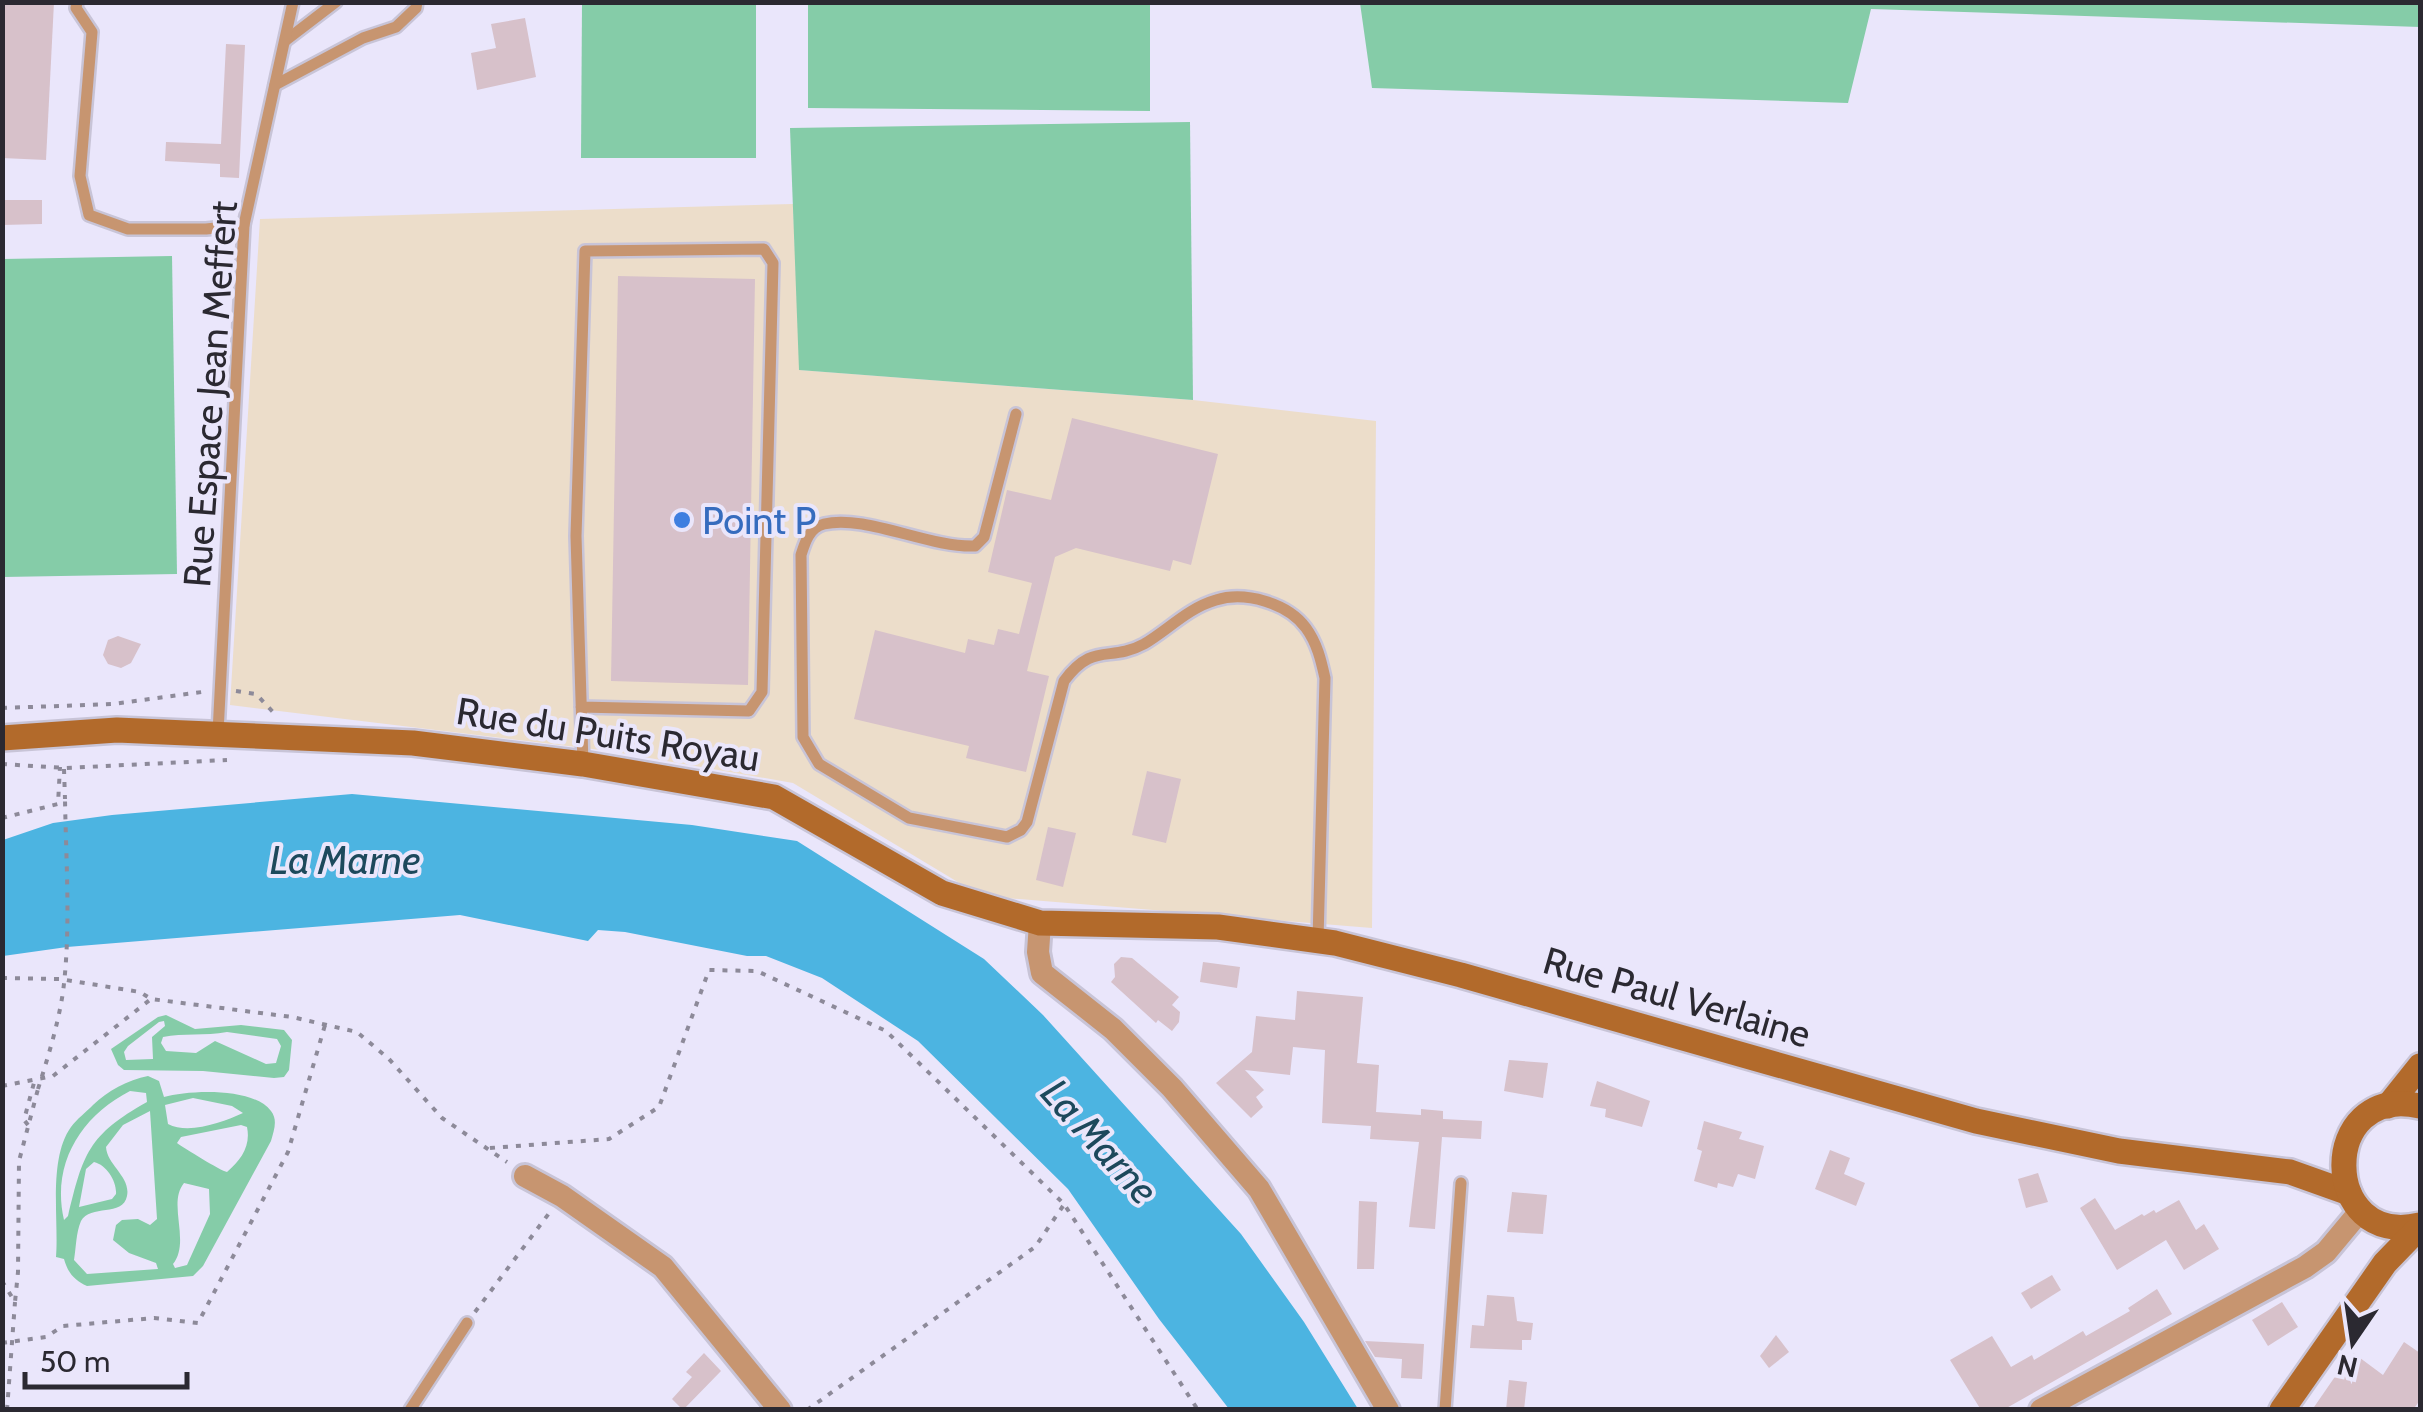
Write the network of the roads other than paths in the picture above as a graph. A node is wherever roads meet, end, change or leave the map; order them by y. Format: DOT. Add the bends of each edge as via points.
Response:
graph roads {
  1 [pos="76,2"];
  2 [pos="293,2"];
  3 [pos="336,2"];
  4 [pos="416,2"];
  5 [pos="284,41"];
  6 [pos="275,85"];
  7 [pos="244,224"];
  8 [pos="1016,414"];
  9 [pos="581,707"];
  10 [pos="218,733"];
  11 [pos="2,738"];
  12 [pos="583,764"];
  13 [pos="1040,923"];
  14 [pos="1318,940"];
  15 [pos="2420,1066"];
  16 [pos="2388,1106"];
  17 [pos="2420,1106"];
  18 [pos="2345,1146"];
  19 [pos="2290,1172"];
  20 [pos="525,1176"];
  21 [pos="1461,1183"];
  22 [pos="2363,1208"];
  23 [pos="2420,1226"];
  24 [pos="2385,1263"];
  25 [pos="467,1323"];
  26 [pos="410,1410"];
  27 [pos="780,1410"];
  28 [pos="1388,1410"];
  29 [pos="1445,1410"];
  30 [pos="2041,1410"];
  31 [pos="2282,1410"];
  1 -- 7 [label="lane" via="92,32 80,176 89,215 128,229"];
  2 -- 5 [label="lane, Rue Espace Jean Meffert"];
  3 -- 5 [label="lane"];
  4 -- 6 [label="lane" via="396,27"];
  5 -- 6 [label="lane, Rue Espace Jean Meffert"];
  6 -- 7 [label="lane, Rue Espace Jean Meffert"];
  7 -- 10 [label="lane, Rue Espace Jean Meffert"];
  8 -- 14 [label="lane" via="984,537 974,546 856,524 822,524 808,535 802,555 803,737 811,751 819,764 909,818 1007,837 1027,822 1064,681 1076,665 1142,644 1216,600 1240,596 1286,610 1320,652 1325,678"];
  9 -- 9 [label="lane" via="576,536 585,251 764,249 773,263 762,692 749,710"];
  9 -- 12 [label="lane"];
  10 -- 11 [label="street, Rue du Puits Royau" via="117,730"];
  10 -- 12 [label="street, Rue du Puits Royau" via="414,743"];
  12 -- 13 [label="street, Rue du Puits Royau" via="774,797 942,893"];
  13 -- 14 [label="street, Rue Paul Verlaine" via="1218,928"];
  13 -- 28 [label="street" via="1042,973 1137,1052 1259,1188"];
  14 -- 19 [label="street, Rue Paul Verlaine" via="2049,1138"];
  15 -- 16 [label="street"];
  16 -- 17 [label="street"];
  16 -- 18 [label="street" via="2362,1120"];
  18 -- 19 [label="street"];
  18 -- 22 [label="street" via="2342,1170"];
  19 -- 22 [label="street, Rue Paul Verlaine"];
  20 -- 27 [label="street" via="663,1267"];
  21 -- 29 [label="lane"];
  22 -- 23 [label="street, Rue Paul Verlaine" via="2400,1228"];
  22 -- 24 [label="street"];
  22 -- 30 [label="street" via="2305,1267"];
  23 -- 24 [label="street"];
  24 -- 31 [label="street"];
  25 -- 26 [label="lane"];
}
